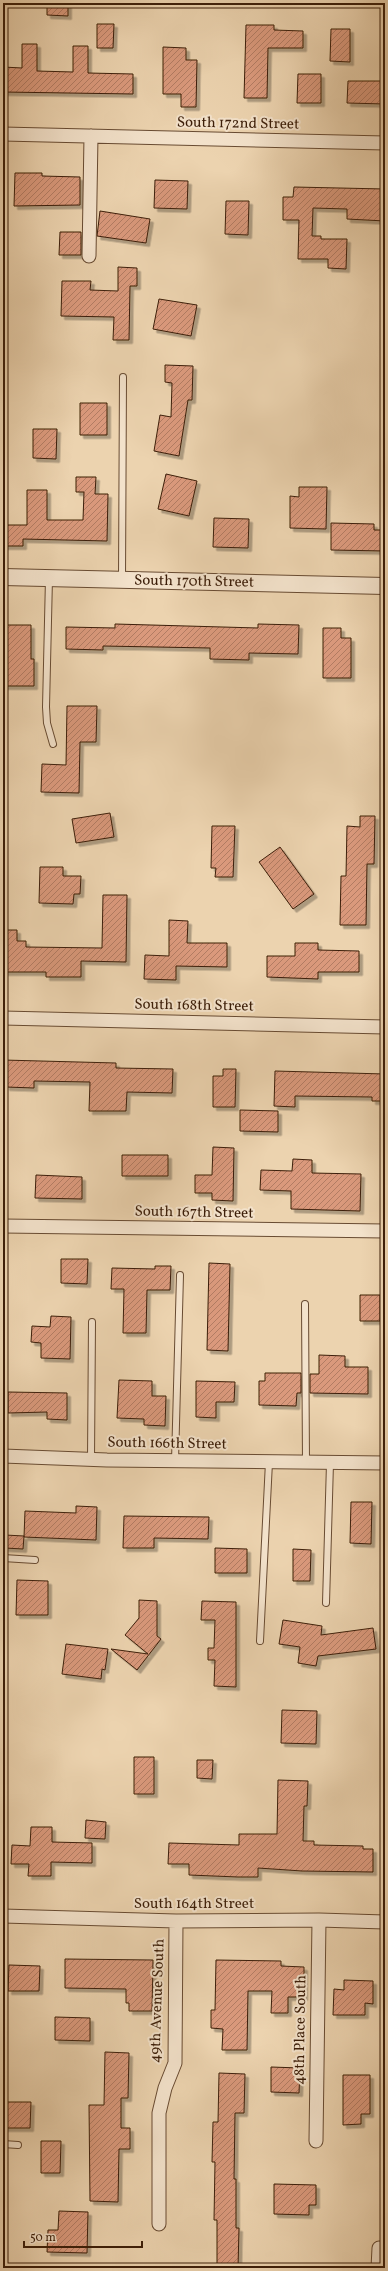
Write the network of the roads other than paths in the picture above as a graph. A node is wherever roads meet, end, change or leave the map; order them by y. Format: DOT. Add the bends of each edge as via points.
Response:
graph roads {
  1 [pos="3,134"];
  2 [pos="91,136"];
  3 [pos="385,143"];
  4 [pos="89,256"];
  5 [pos="123,377"];
  6 [pos="3,577"];
  7 [pos="49,578"];
  8 [pos="122,580"];
  9 [pos="385,586"];
  10 [pos="53,744"];
  11 [pos="3,1018"];
  12 [pos="385,1027"];
  13 [pos="3,1226"];
  14 [pos="385,1231"];
  15 [pos="180,1275"];
  16 [pos="305,1304"];
  17 [pos="92,1322"];
  18 [pos="3,1456"];
  19 [pos="91,1459"];
  20 [pos="175,1461"];
  21 [pos="269,1462"];
  22 [pos="306,1462"];
  23 [pos="330,1463"];
  24 [pos="385,1463"];
  25 [pos="3,1558"];
  26 [pos="35,1560"];
  27 [pos="326,1603"];
  28 [pos="260,1641"];
  29 [pos="3,1916"];
  30 [pos="319,1920"];
  31 [pos="176,1921"];
  32 [pos="385,1922"];
  33 [pos="316,2141"];
  34 [pos="3,2144"];
  35 [pos="18,2145"];
  36 [pos="159,2224"];
  37 [pos="379,2248"];
  38 [pos="378,2268"];
  1 -- 2 [label="street, South 172nd Street"];
  2 -- 3 [label="street, South 172nd Street"];
  2 -- 4 [label="street"];
  5 -- 8 [label="lane"];
  6 -- 7 [label="street, South 170th Street"];
  7 -- 8 [label="street, South 170th Street"];
  7 -- 10 [label="lane" via="46,707"];
  8 -- 9 [label="street, South 170th Street"];
  11 -- 12 [label="street, South 168th Street"];
  13 -- 14 [label="street, South 167th Street"];
  15 -- 20 [label="lane"];
  16 -- 22 [label="lane"];
  17 -- 19 [label="lane"];
  18 -- 19 [label="street, South 166th Street"];
  19 -- 20 [label="street, South 166th Street"];
  20 -- 21 [label="street, South 166th Street"];
  21 -- 22 [label="street, South 166th Street"];
  21 -- 28 [label="lane"];
  22 -- 23 [label="street, South 166th Street"];
  23 -- 24 [label="street, South 166th Street"];
  23 -- 27 [label="lane"];
  25 -- 26 [label="lane"];
  29 -- 31 [label="street, South 164th Street"];
  30 -- 31 [label="street, South 164th Street"];
  30 -- 32 [label="street, South 164th Street"];
  30 -- 33 [label="street, 48th Place South"];
  31 -- 36 [label="street, 49th Avenue South" via="175,2063 159,2113"];
  34 -- 35 [label="lane"];
  37 -- 38 [label="street"];
}
